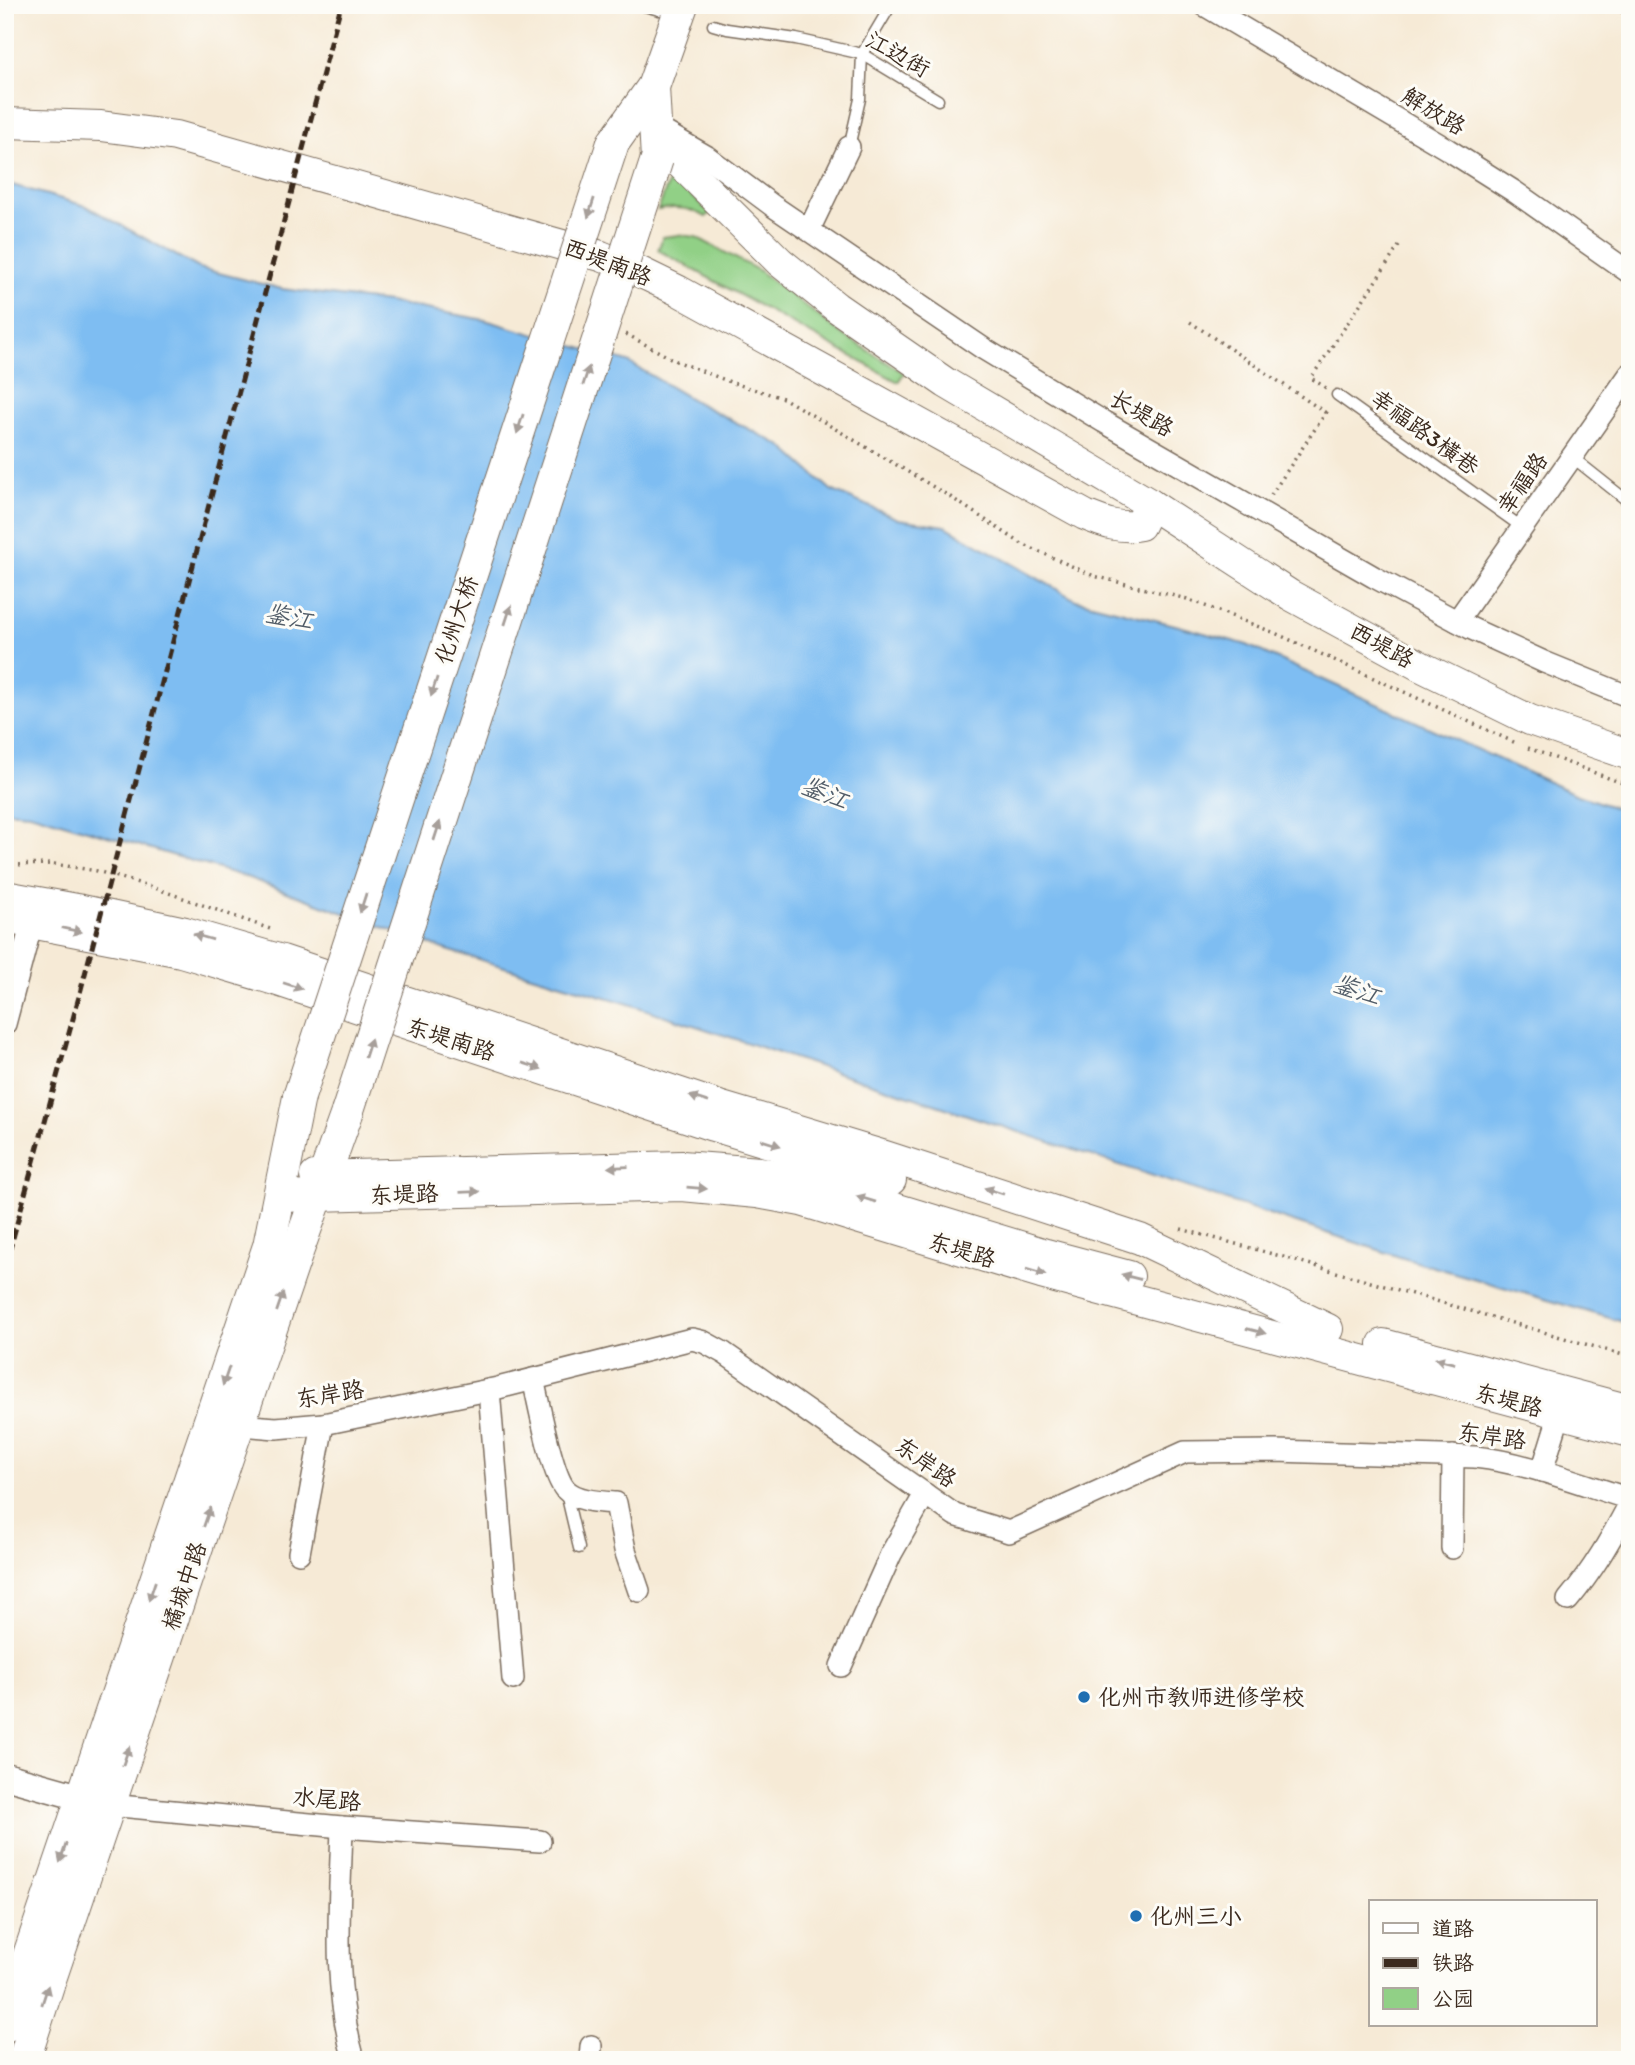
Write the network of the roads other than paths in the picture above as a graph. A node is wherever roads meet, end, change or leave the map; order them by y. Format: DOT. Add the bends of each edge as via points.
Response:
graph roads {
  1 [pos="556,5"];
  2 [pos="569,5"];
  3 [pos="640,5"];
  4 [pos="891,5"];
  5 [pos="1204,5"];
  6 [pos="1624,5"];
  7 [pos="670,8"];
  8 [pos="1630,8"];
  9 [pos="713,26"];
  10 [pos="862,54"];
  11 [pos="653,87"];
  12 [pos="938,100"];
  13 [pos="5,123"];
  14 [pos="655,127"];
  15 [pos="849,148"];
  16 [pos="809,230"];
  17 [pos="1630,273"];
  18 [pos="1630,374"];
  19 [pos="1337,395"];
  20 [pos="1572,457"];
  21 [pos="1630,503"];
  22 [pos="1150,504"];
  23 [pos="1523,528"];
  24 [pos="1457,621"];
  25 [pos="1630,697"];
  26 [pos="1630,755"];
  27 [pos="5,896"];
  28 [pos="25,914"];
  29 [pos="5,1024"];
  30 [pos="299,1097"];
  31 [pos="347,1113"];
  32 [pos="720,1128"];
  33 [pos="886,1167"];
  34 [pos="708,1168"];
  35 [pos="321,1186"];
  36 [pos="281,1187"];
  37 [pos="905,1222"];
  38 [pos="1328,1329"];
  39 [pos="533,1379"];
  40 [pos="488,1390"];
  41 [pos="1630,1410"];
  42 [pos="1560,1413"];
  43 [pos="224,1423"];
  44 [pos="323,1424"];
  45 [pos="1630,1432"];
  46 [pos="1453,1456"];
  47 [pos="1542,1471"];
  48 [pos="566,1490"];
  49 [pos="925,1494"];
  50 [pos="1630,1501"];
  51 [pos="579,1548"];
  52 [pos="1452,1548"];
  53 [pos="299,1553"];
  54 [pos="639,1591"];
  55 [pos="1567,1600"];
  56 [pos="841,1666"];
  57 [pos="513,1679"];
  58 [pos="5,1776"];
  59 [pos="95,1802"];
  60 [pos="342,1827"];
  61 [pos="540,1841"];
  62 [pos="5,2026"];
  63 [pos="24,2060"];
  64 [pos="354,2060"];
  1 -- 2 [label="lane"];
  3 -- 7 [label="lane"];
  4 -- 10 [label="lane"];
  5 -- 17 [label="street, 解放路" via="1447,149"];
  6 -- 8 [label="street"];
  7 -- 11 [label="main road"];
  9 -- 10 [label="lane, 江边街" via="796,38"];
  10 -- 12 [label="lane, 江边街"];
  10 -- 15 [label="lane" via="860,99"];
  11 -- 14 [label="main road"];
  11 -- 30 [label="main road, 化州大桥, one-way, bridge" via="613,143"];
  13 -- 22 [label="main road, 西堤南路" via="101,126 176,136 601,257 679,291 1085,515 1129,527 1140,525"];
  14 -- 16 [label="street, 长堤路" via="706,156"];
  14 -- 22 [label="main road, 西堤路" via="689,172 780,262 836,307 946,383"];
  31 -- 14 [label="main road, 化州大桥, one-way, bridge" via="657,159"];
  15 -- 16 [label="street"];
  16 -- 24 [label="street, 长堤路" via="984,349 1104,422"];
  18 -- 20 [label="street, 幸福路"];
  19 -- 23 [label="lane, 幸福路3横巷"];
  20 -- 21 [label="lane"];
  20 -- 23 [label="street, 幸福路"];
  22 -- 26 [label="main road, 西堤路" via="1290,595 1449,681 1530,720"];
  23 -- 24 [label="street, 幸福路"];
  24 -- 25 [label="street, 长堤路"];
  27 -- 28 [label="main road, 东堤南路"];
  28 -- 29 [label="street"];
  28 -- 32 [label="main road, 东堤南路, one-way" via="275,980"];
  33 -- 28 [label="main road, 东堤南路, one-way" via="719,1106 282,960 185,932"];
  30 -- 36 [label="main road, 橘城中路"];
  31 -- 35 [label="main road, 橘城中路"];
  32 -- 33 [label="main road, 东堤南路, one-way"];
  32 -- 34 [label="main road"];
  33 -- 37 [label="main road"];
  38 -- 33 [label="main road, one-way" via="1140,1239"];
  34 -- 35 [label="main road, 东堤路, one-way"];
  37 -- 34 [label="main road, 东堤路, one-way" via="806,1181"];
  35 -- 36 [label="main road, 东堤路"];
  35 -- 37 [label="main road, 东堤路, one-way" via="682,1186 757,1193"];
  43 -- 35 [label="main road, 橘城中路, one-way"];
  36 -- 43 [label="main road, 橘城中路, one-way"];
  38 -- 37 [label="main road, 东堤路, one-way" via="1046,1254"];
  37 -- 42 [label="main road, 东堤路, one-way" via="1041,1274"];
  41 -- 38 [label="main road, 东堤路, one-way"];
  39 -- 40 [label="street, 东岸路"];
  39 -- 48 [label="street" via="556,1475"];
  39 -- 49 [label="street, 东岸路" via="697,1339 724,1353"];
  40 -- 44 [label="street, 东岸路"];
  40 -- 57 [label="street"];
  42 -- 45 [label="main road, 东堤路"];
  42 -- 47 [label="street"];
  43 -- 44 [label="street, 东岸路" via="276,1428"];
  43 -- 59 [label="main road, 橘城中路"];
  44 -- 53 [label="street"];
  46 -- 47 [label="street, 东岸路" via="1502,1460"];
  46 -- 49 [label="street, 东岸路" via="1185,1452 1009,1532 955,1514"];
  46 -- 52 [label="street"];
  47 -- 50 [label="street, 东岸路"];
  48 -- 51 [label="lane"];
  48 -- 54 [label="street" via="584,1499 616,1503"];
  49 -- 56 [label="street" via="891,1555"];
  50 -- 55 [label="street" via="1595,1565"];
  58 -- 59 [label="street"];
  59 -- 60 [label="street, 水尾路"];
  59 -- 62 [label="main road, 橘城中路, one-way"];
  63 -- 59 [label="main road, 橘城中路, one-way"];
  60 -- 61 [label="street, 水尾路"];
  60 -- 64 [label="street" via="338,1950 346,2035"];
}
